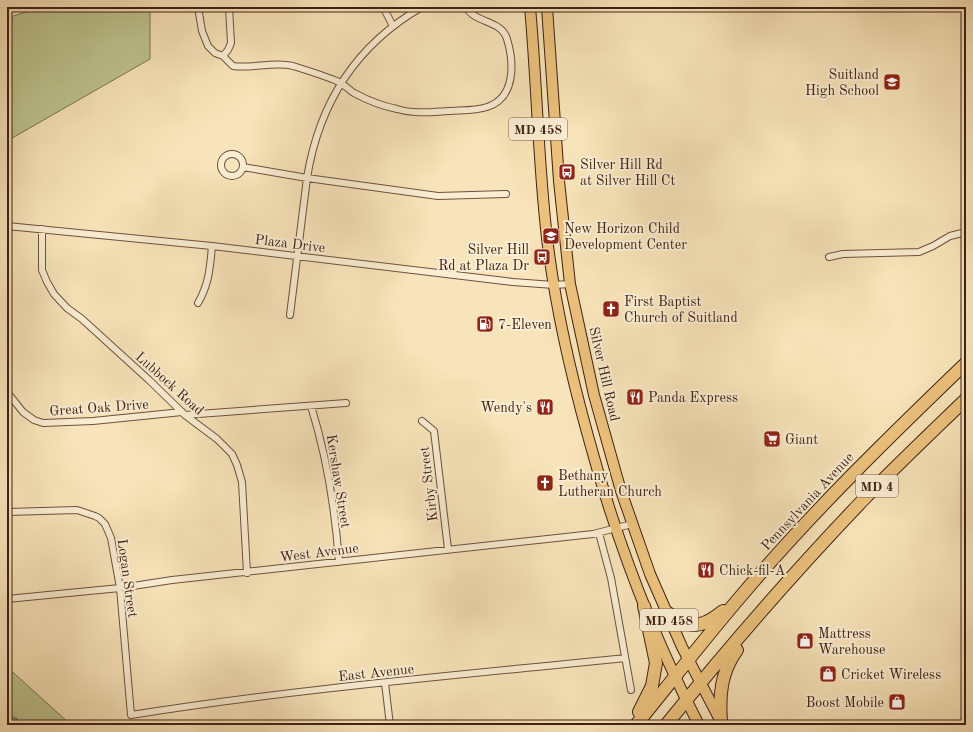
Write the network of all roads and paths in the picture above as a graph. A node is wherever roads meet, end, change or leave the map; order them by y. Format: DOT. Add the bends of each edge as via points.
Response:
graph roads {
  1 [pos="198,7"];
  2 [pos="229,7"];
  3 [pos="382,7"];
  4 [pos="422,7"];
  5 [pos="466,7"];
  6 [pos="530,7"];
  7 [pos="547,7"];
  8 [pos="394,26"];
  9 [pos="223,56"];
  10 [pos="341,83"];
  11 [pos="243,167"];
  12 [pos="307,178"];
  13 [pos="506,194"];
  14 [pos="7,226"];
  15 [pos="42,229"];
  16 [pos="966,232"];
  17 [pos="212,246"];
  18 [pos="298,256"];
  19 [pos="829,257"];
  20 [pos="570,284"];
  21 [pos="554,285"];
  22 [pos="198,303"];
  23 [pos="290,315"];
  24 [pos="966,363"];
  25 [pos="7,392"];
  26 [pos="966,399"];
  27 [pos="346,403"];
  28 [pos="311,406"];
  29 [pos="184,413"];
  30 [pos="422,421"];
  31 [pos="7,512"];
  32 [pos="632,524"];
  33 [pos="616,529"];
  34 [pos="599,533"];
  35 [pos="448,549"];
  36 [pos="339,562"];
  37 [pos="246,573"];
  38 [pos="120,588"];
  39 [pos="741,596"];
  40 [pos="7,599"];
  41 [pos="644,606"];
  42 [pos="767,606"];
  43 [pos="665,611"];
  44 [pos="624,658"];
  45 [pos="689,660"];
  46 [pos="676,676"];
  47 [pos="385,683"];
  48 [pos="701,683"];
  49 [pos="631,690"];
  50 [pos="687,700"];
  51 [pos="131,715"];
  52 [pos="722,723"];
  53 [pos="390,725"];
  54 [pos="634,725"];
  55 [pos="666,725"];
  56 [pos="699,725"];
  1 -- 9 [label="street" via="200,24 208,46"];
  2 -- 9 [label="street" via="231,42"];
  3 -- 8 [label="street"];
  4 -- 8 [label="street"];
  5 -- 10 [label="street" via="471,15 501,28 507,38 511,79 501,98 494,104 470,110 405,111 353,93"];
  6 -- 21 [label="main road, MD 458" via="540,162"];
  7 -- 20 [label="main road, Silver Hill Road / MD 458" via="559,181"];
  8 -- 10 [label="street" via="372,45"];
  9 -- 10 [label="street" via="233,66 287,65"];
  10 -- 12 [label="street" via="319,127 310,156"];
  11 -- 12 [label="street"];
  12 -- 13 [label="street" via="438,196"];
  12 -- 18 [label="street"];
  14 -- 15 [label="street, Plaza Drive"];
  15 -- 17 [label="street, Plaza Drive"];
  15 -- 29 [label="street, Lubbock Road" via="42,270 50,289 67,308"];
  16 -- 19 [label="street" via="950,236 919,252 843,254"];
  17 -- 18 [label="street, Plaza Drive"];
  17 -- 22 [label="street" via="207,284"];
  18 -- 21 [label="street, Plaza Drive"];
  18 -- 23 [label="street"];
  20 -- 21 [label="street, Plaza Drive"];
  20 -- 32 [label="main road, Silver Hill Road / MD 458" via="594,395"];
  21 -- 33 [label="main road, MD 458" via="579,403"];
  24 -- 39 [label="highway, Pennsylvania Avenue / MD 4" via="855,472"];
  25 -- 29 [label="street, Great Oak Drive" via="23,412 43,423"];
  26 -- 42 [label="highway, MD 4" via="865,498"];
  27 -- 28 [label="street, Great Oak Drive"];
  28 -- 29 [label="street, Great Oak Drive"];
  28 -- 36 [label="street, Kershaw Street" via="329,476"];
  29 -- 37 [label="street, Lubbock Road" via="224,445 234,458 242,482"];
  30 -- 35 [label="street, Kirby Street" via="434,430"];
  31 -- 38 [label="street, Logan Street" via="72,509 99,518 105,524 111,538"];
  32 -- 33 [label="street, West Avenue"];
  32 -- 43 [label="main road, Silver Hill Road / MD 458"];
  33 -- 34 [label="street, West Avenue"];
  33 -- 41 [label="main road, MD 458"];
  34 -- 35 [label="street, West Avenue"];
  34 -- 44 [label="street" via="611,578"];
  35 -- 36 [label="street, West Avenue"];
  36 -- 37 [label="street, West Avenue"];
  37 -- 38 [label="street, West Avenue"];
  38 -- 40 [label="street, West Avenue"];
  38 -- 51 [label="street, Logan Street"];
  39 -- 43 [label="highway" via="712,619 700,624 686,623"];
  39 -- 45 [label="highway, Pennsylvania Avenue / MD 4"];
  41 -- 46 [label="main road, MD 458"];
  41 -- 54 [label="highway" via="656,668 652,686"];
  42 -- 48 [label="highway, MD 4"];
  42 -- 52 [label="highway" via="732,656 724,674 720,695"];
  43 -- 45 [label="main road, Silver Hill Road / MD 458"];
  44 -- 47 [label="street, East Avenue"];
  44 -- 49 [label="street"];
  45 -- 46 [label="highway, Pennsylvania Avenue / MD 4"];
  45 -- 48 [label="main road, Silver Hill Road / MD 458"];
  46 -- 50 [label="main road, MD 458"];
  46 -- 54 [label="highway, Pennsylvania Avenue / MD 4"];
  47 -- 51 [label="street, East Avenue" via="202,704"];
  47 -- 53 [label="street"];
  48 -- 50 [label="highway, MD 4"];
  48 -- 52 [label="main road, Silver Hill Road / MD 458"];
  50 -- 55 [label="highway, MD 4"];
  50 -- 56 [label="main road, MD 458"];
}
